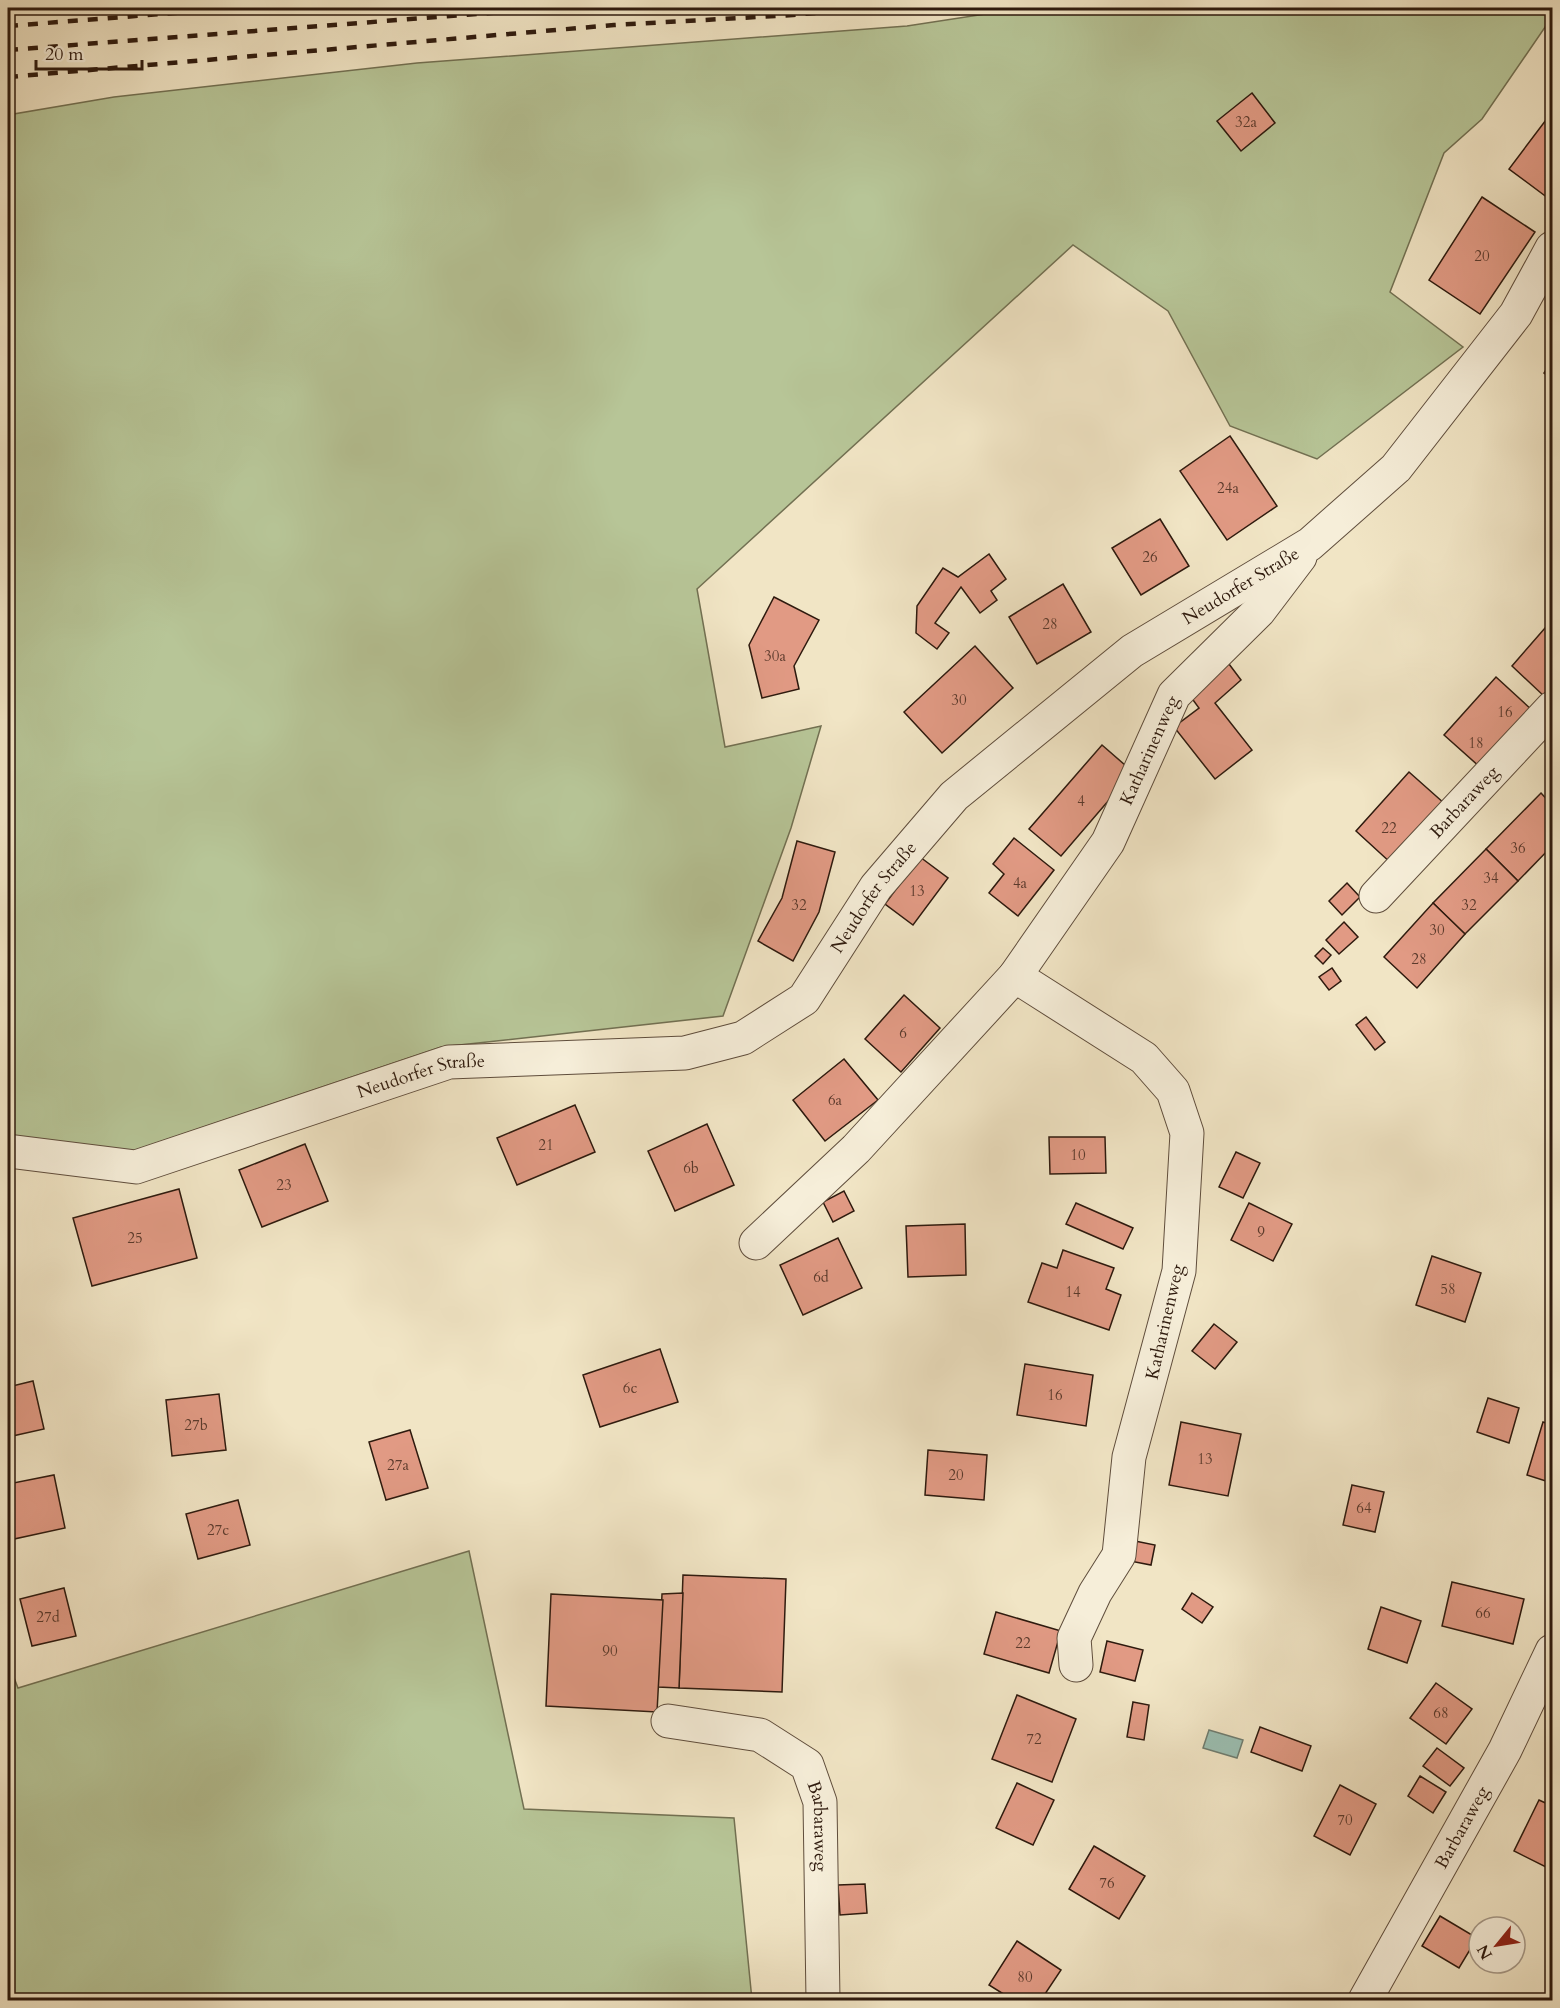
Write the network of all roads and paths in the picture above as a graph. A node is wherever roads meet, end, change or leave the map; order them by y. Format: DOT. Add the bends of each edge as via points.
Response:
graph roads {
  1 [pos="1552,248"];
  2 [pos="1310,543"];
  3 [pos="1552,708"];
  4 [pos="1376,896"];
  5 [pos="1015,976"];
  6 [pos="8,1151"];
  7 [pos="756,1243"];
  8 [pos="1552,1651"];
  9 [pos="1076,1665"];
  10 [pos="668,1721"];
  11 [pos="824,2001"];
  12 [pos="1365,2001"];
  1 -- 2 [label="street, Neudorfer Straße" via="1516,314 1396,468"];
  2 -- 5 [label="street, Katharinenweg" via="1259,610 1174,695 1108,842"];
  2 -- 6 [label="street, Neudorfer Straße" via="1132,651 954,796 876,887 804,999 743,1038 685,1053 448,1062 136,1167"];
  3 -- 4 [label="street, Barbaraweg"];
  5 -- 7 [label="street, Katharinenweg" via="856,1149"];
  5 -- 9 [label="street, Katharinenweg" via="1144,1058 1173,1091 1186,1133 1179,1271 1129,1456 1119,1555 1074,1638"];
  8 -- 12 [label="street, Barbaraweg" via="1505,1750"];
  10 -- 11 [label="street, Barbaraweg" via="760,1735 807,1765 820,1802"];
}
